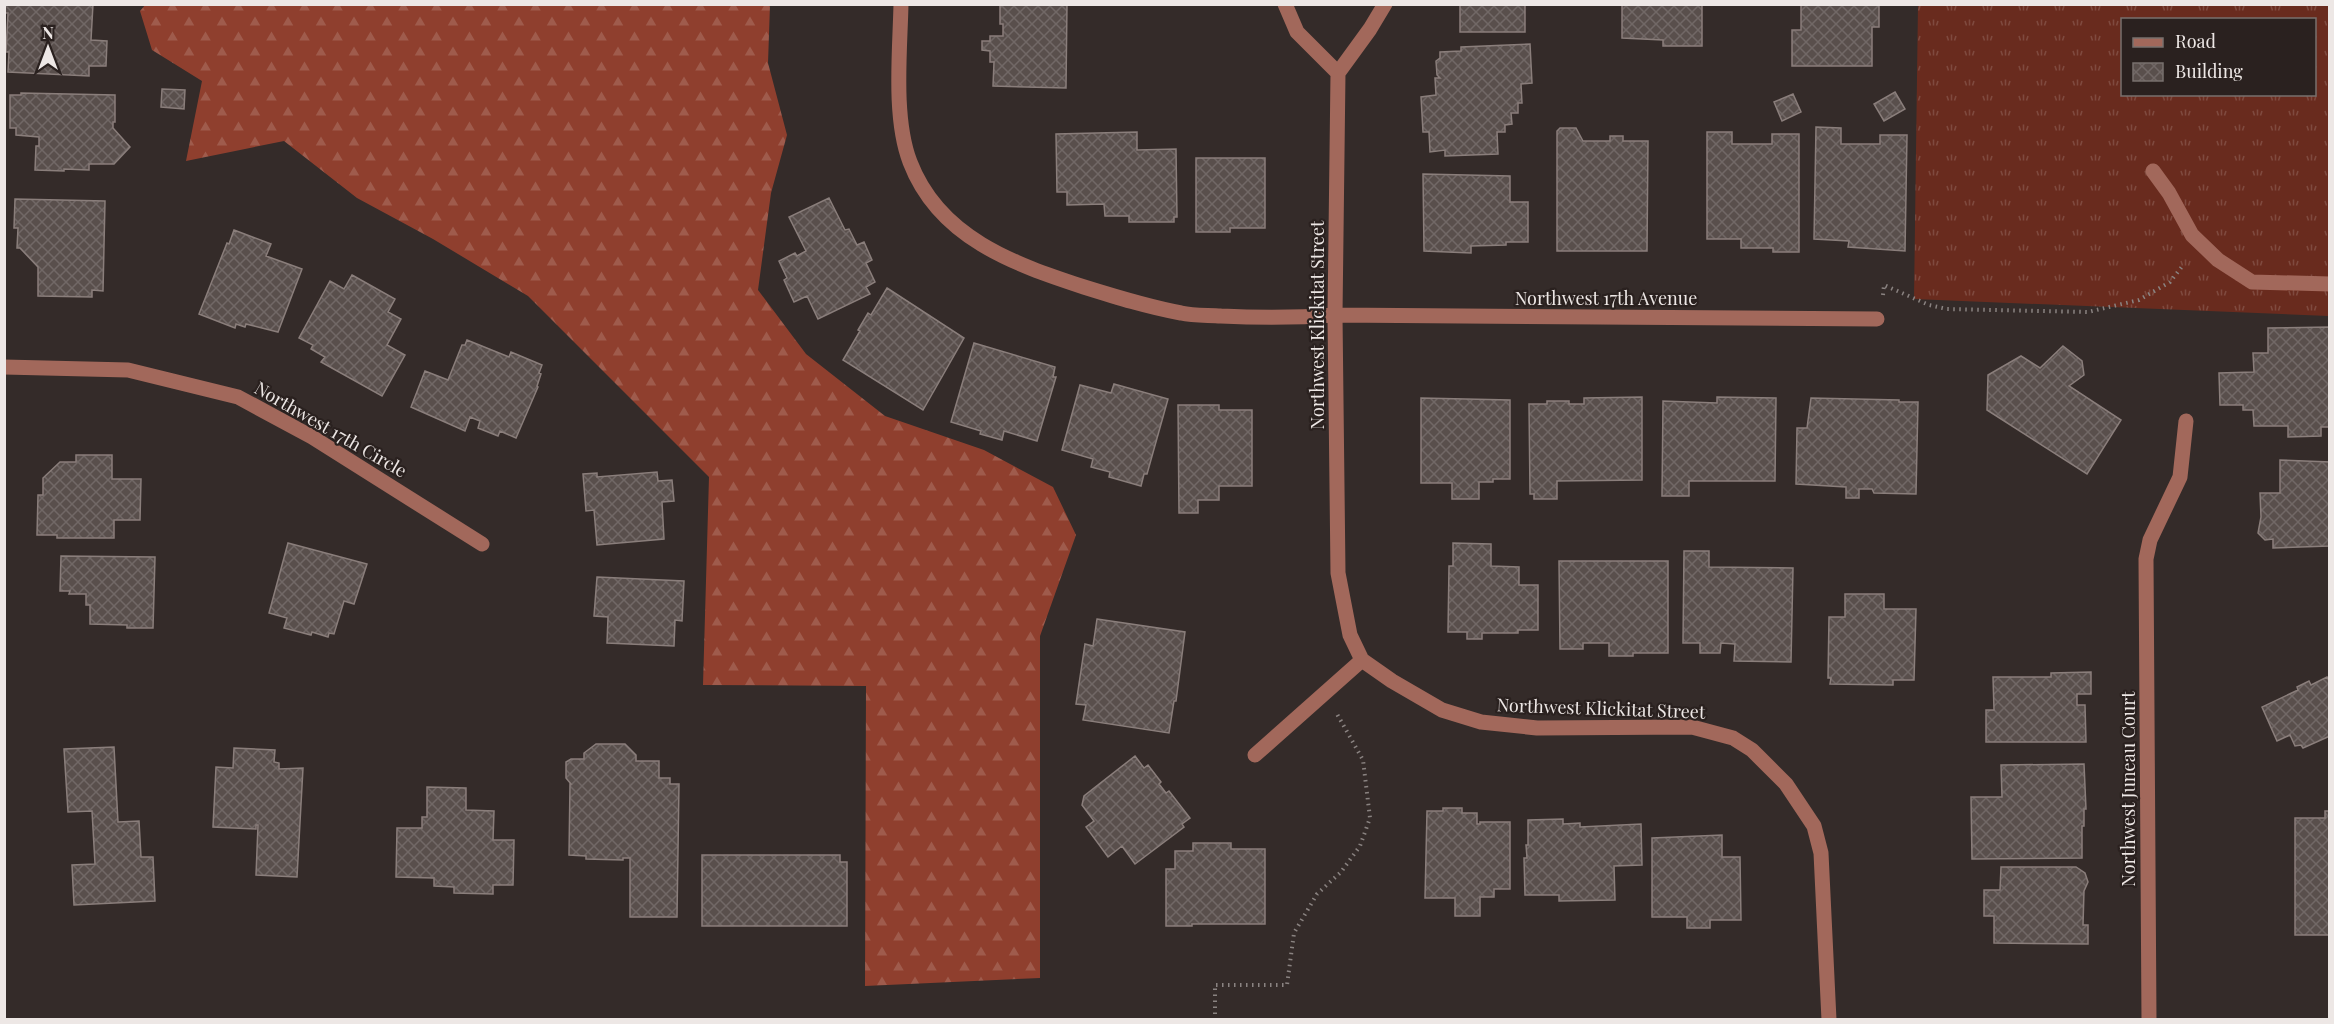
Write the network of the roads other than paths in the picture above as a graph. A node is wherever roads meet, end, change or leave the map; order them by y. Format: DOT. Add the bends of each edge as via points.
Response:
graph roads {
  1 [pos="901,4"];
  2 [pos="1285,4"];
  3 [pos="1384,4"];
  4 [pos="1338,73"];
  5 [pos="2153,171"];
  6 [pos="2330,284"];
  7 [pos="1335,315"];
  8 [pos="1877,319"];
  9 [pos="4,367"];
  10 [pos="2186,421"];
  11 [pos="482,544"];
  12 [pos="1362,660"];
  13 [pos="1255,755"];
  14 [pos="1829,1020"];
  15 [pos="2149,1020"];
  1 -- 7 [label="street, Northwest 17th Avenue" via="899,94 909,162 924,190 948,220 981,246 1030,269 1182,314 1274,319"];
  2 -- 4 [label="street" via="1297,32"];
  3 -- 4 [label="street"];
  4 -- 7 [label="street, Northwest Klickitat Street"];
  5 -- 6 [label="street" via="2192,235 2218,260 2252,282"];
  7 -- 8 [label="street, Northwest 17th Avenue"];
  7 -- 12 [label="street, Northwest Klickitat Street" via="1338,573 1350,635"];
  9 -- 11 [label="street, Northwest 17th Circle" via="128,370 237,397 312,437"];
  10 -- 15 [label="street, Northwest Juneau Court" via="2180,477 2150,540 2146,559"];
  12 -- 13 [label="street"];
  12 -- 14 [label="street, Northwest Klickitat Street" via="1442,710 1481,722 1537,728 1692,728 1733,738 1752,750 1785,784 1814,826 1821,853"];
}
